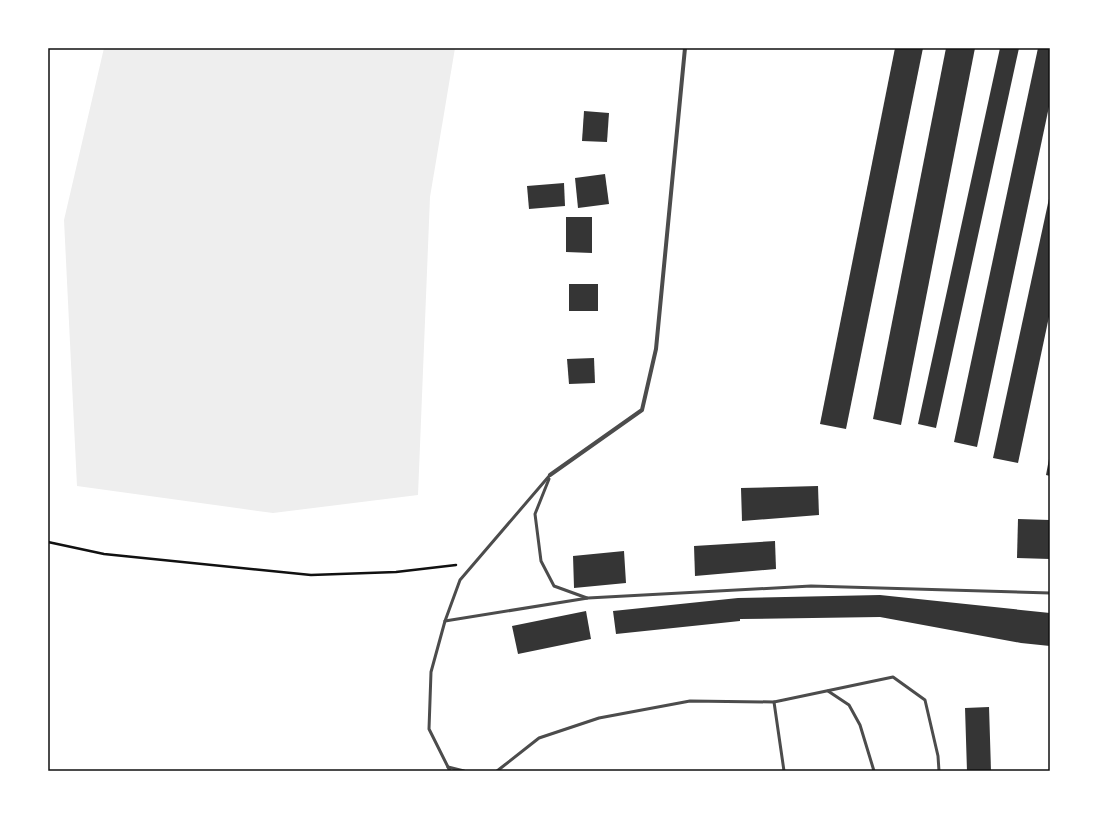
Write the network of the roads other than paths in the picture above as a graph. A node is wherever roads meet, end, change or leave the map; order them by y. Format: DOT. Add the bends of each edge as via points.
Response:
graph roads {
  1 [pos="685,48"];
  2 [pos="550,475"];
  3 [pos="1050,593"];
  4 [pos="588,598"];
  5 [pos="445,621"];
  6 [pos="827,691"];
  7 [pos="774,702"];
  8 [pos="449,769"];
  9 [pos="464,771"];
  10 [pos="497,771"];
  11 [pos="784,771"];
  12 [pos="874,771"];
  13 [pos="939,771"];
  1 -- 2 [label="street" via="656,350 642,410"];
  2 -- 4 [label="lane" via="535,514 541,561 554,586"];
  2 -- 5 [label="lane" via="460,580"];
  3 -- 4 [label="lane" via="811,586"];
  4 -- 5 [label="lane"];
  5 -- 8 [label="lane" via="431,672 429,729"];
  6 -- 7 [label="lane"];
  6 -- 12 [label="lane" via="849,705 860,725"];
  6 -- 13 [label="lane" via="893,678 925,700"];
  7 -- 10 [label="lane" via="690,701 600,718 539,738"];
  7 -- 11 [label="lane"];
  8 -- 9 [label="lane"];
}
